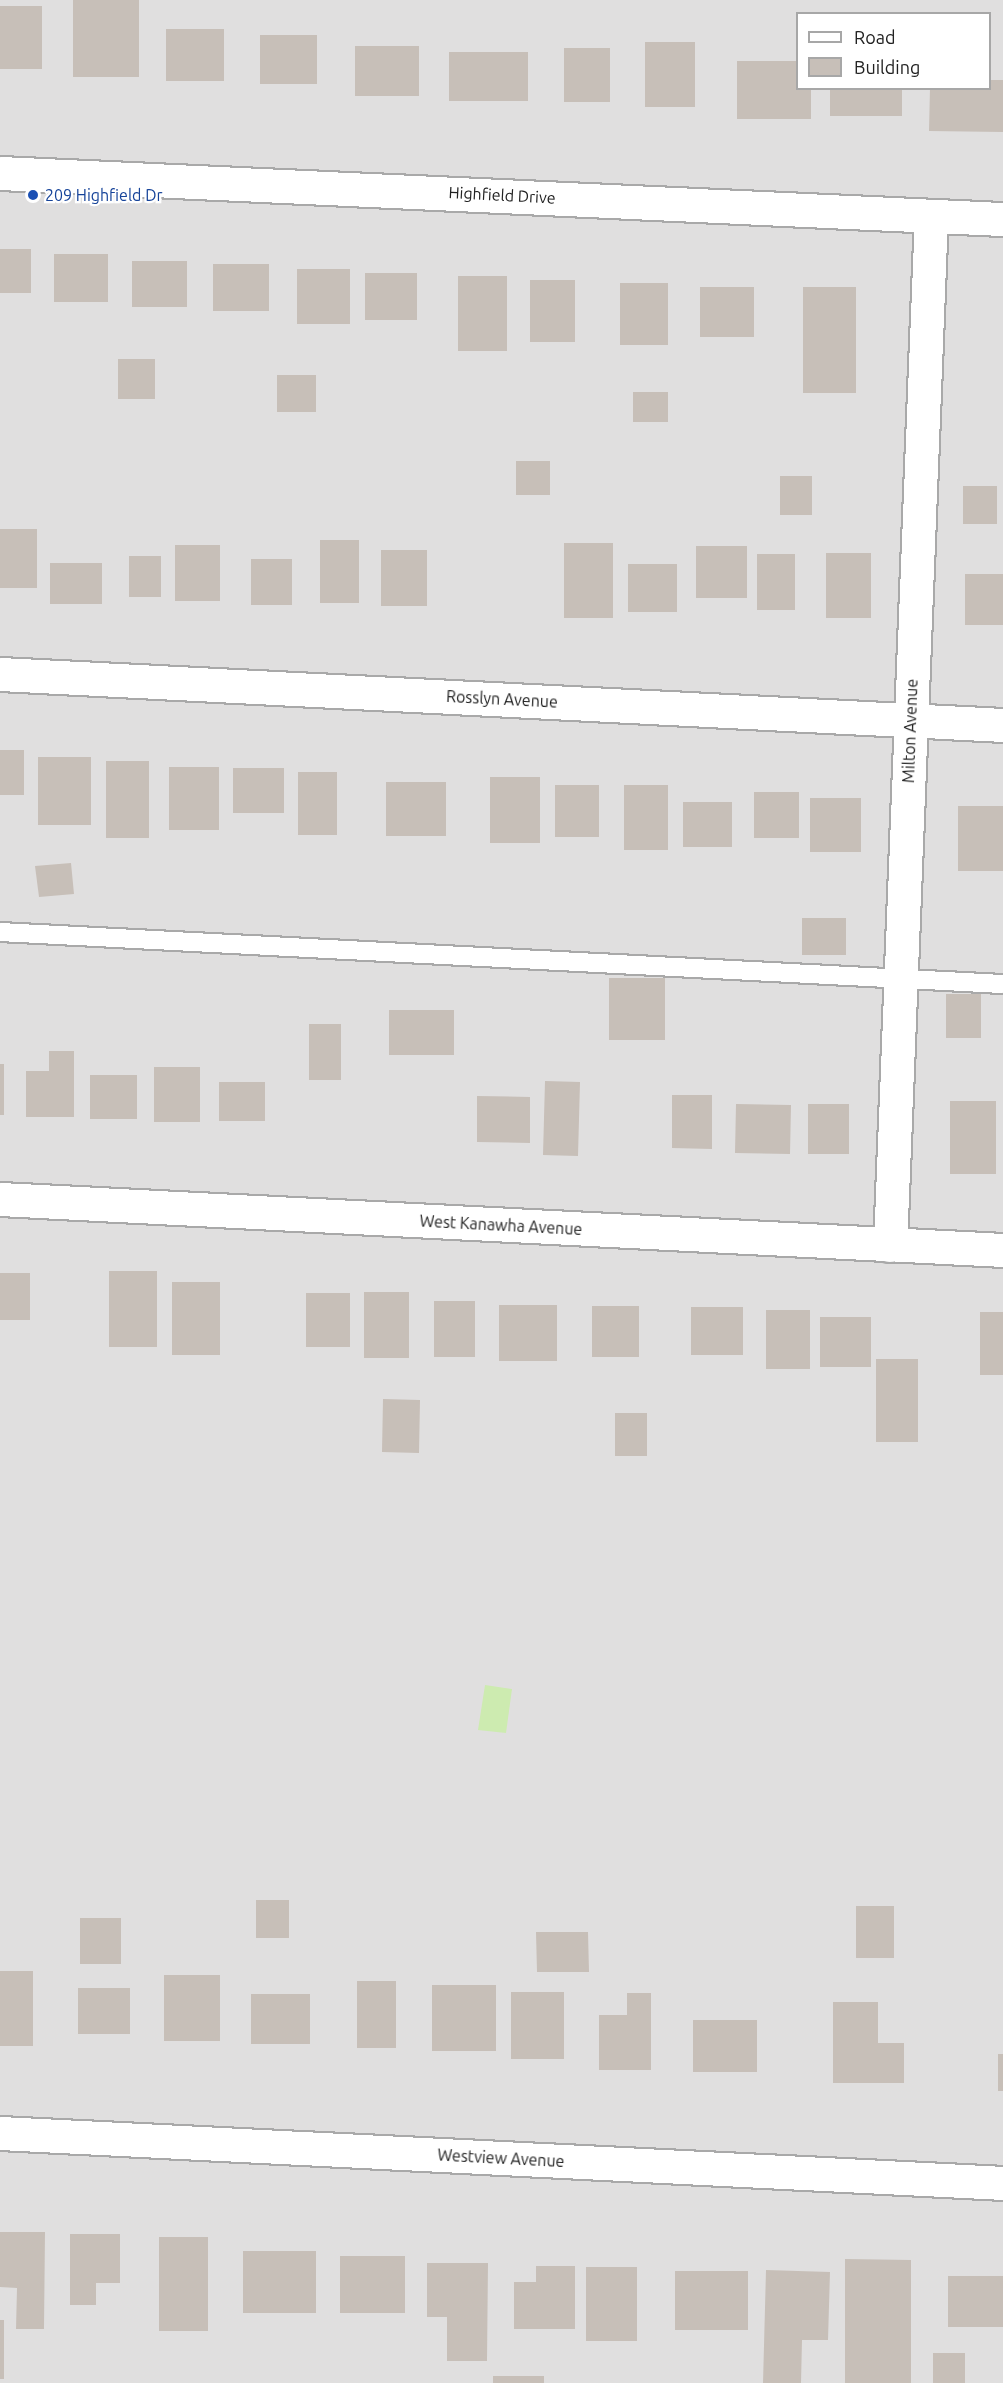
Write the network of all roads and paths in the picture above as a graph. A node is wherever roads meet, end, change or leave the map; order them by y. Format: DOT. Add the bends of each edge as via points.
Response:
graph roads {
  1 [pos="0,173"];
  2 [pos="931,217"];
  3 [pos="1003,219"];
  4 [pos="0,674"];
  5 [pos="910,720"];
  6 [pos="1003,725"];
  7 [pos="0,932"];
  8 [pos="900,979"];
  9 [pos="1003,984"];
  10 [pos="0,1199"];
  11 [pos="890,1245"];
  12 [pos="1003,1250"];
  13 [pos="0,2133"];
  14 [pos="1003,2182"];
  1 -- 2 [label="street, Highfield Drive"];
  2 -- 3 [label="street, Highfield Drive"];
  2 -- 5 [label="street, Milton Avenue"];
  4 -- 5 [label="street, Rosslyn Avenue"];
  5 -- 6 [label="street, Rosslyn Avenue"];
  5 -- 8 [label="street, Milton Avenue"];
  7 -- 8 [label="lane"];
  8 -- 9 [label="lane"];
  8 -- 11 [label="street, Milton Avenue"];
  10 -- 11 [label="street, West Kanawha Avenue"];
  11 -- 12 [label="street, West Kanawha Avenue"];
  13 -- 14 [label="street, Westview Avenue"];
}
